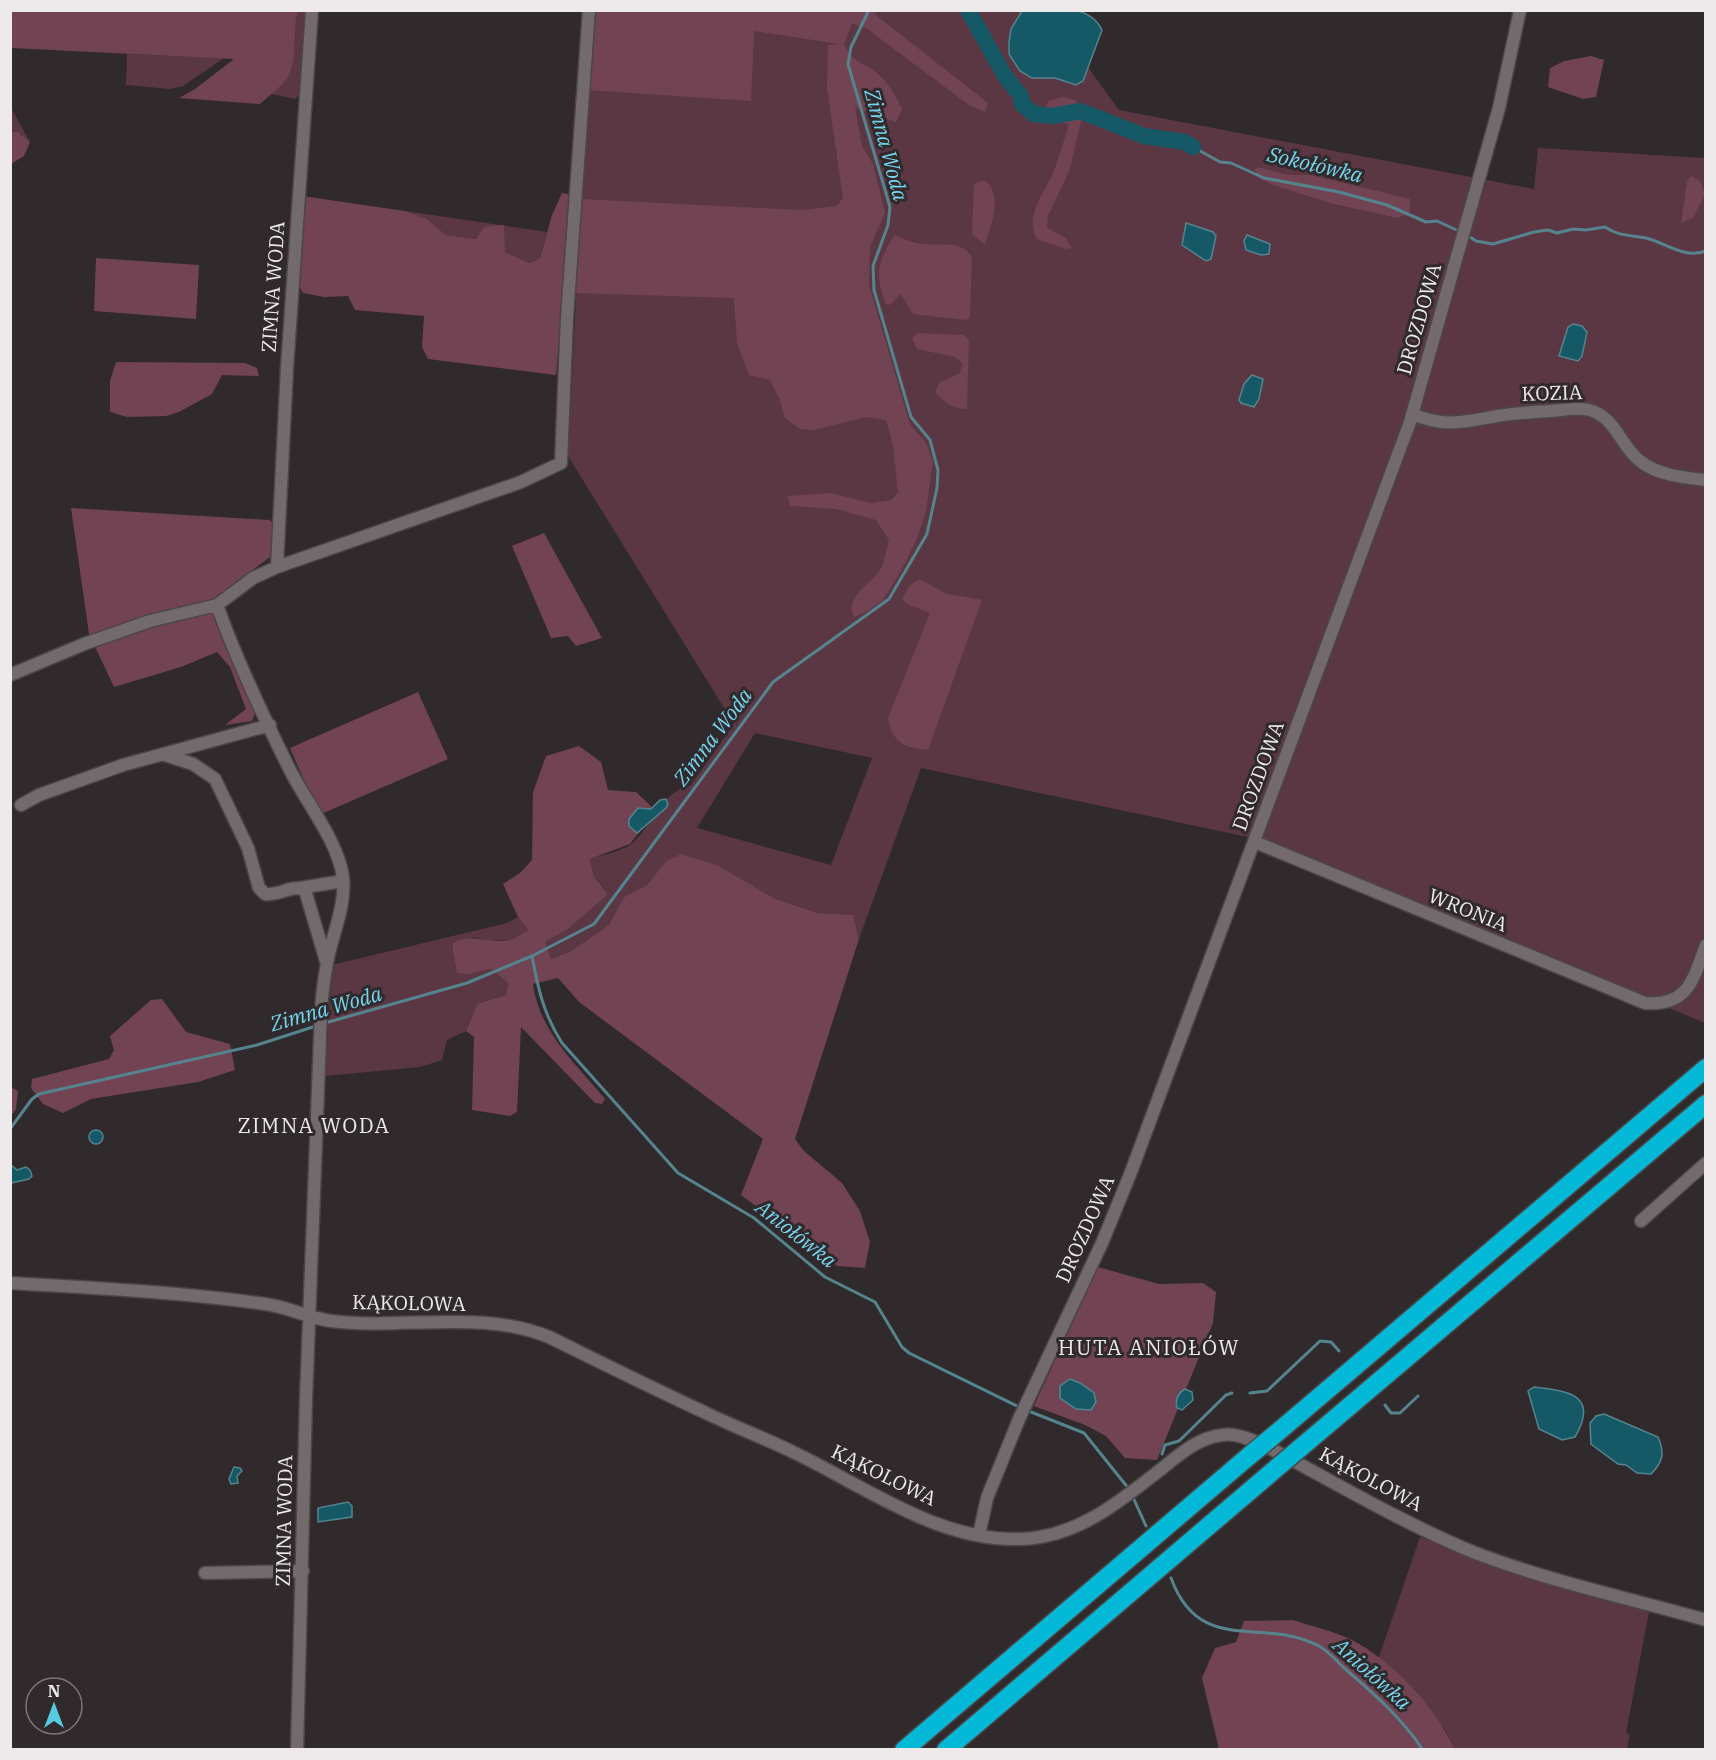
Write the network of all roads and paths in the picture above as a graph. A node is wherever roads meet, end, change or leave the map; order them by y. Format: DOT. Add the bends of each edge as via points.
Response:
graph roads {
  1 [pos="312,10"];
  2 [pos="589,10"];
  3 [pos="1520,10"];
  4 [pos="1412,414"];
  5 [pos="1706,480"];
  6 [pos="277,567"];
  7 [pos="217,605"];
  8 [pos="10,675"];
  9 [pos="270,725"];
  10 [pos="165,755"];
  11 [pos="21,805"];
  12 [pos="1255,842"];
  13 [pos="343,881"];
  14 [pos="300,888"];
  15 [pos="1706,945"];
  16 [pos="327,966"];
  17 [pos="1706,1068"];
  18 [pos="1706,1104"];
  19 [pos="1706,1163"];
  20 [pos="1641,1221"];
  21 [pos="10,1283"];
  22 [pos="310,1316"];
  23 [pos="979,1536"];
  24 [pos="303,1571"];
  25 [pos="205,1573"];
  26 [pos="1706,1620"];
  27 [pos="297,1749"];
  28 [pos="903,1749"];
  29 [pos="946,1749"];
  1 -- 6 [label="street, ZIMNA WODA"];
  2 -- 6 [label="street" via="561,462 520,482"];
  3 -- 4 [label="street, DROZDOWA" via="1499,108"];
  4 -- 5 [label="street, KOZIA" via="1461,424 1515,414 1583,409 1603,417 1640,462 1671,474"];
  4 -- 12 [label="street, DROZDOWA"];
  6 -- 7 [label="street" via="253,578"];
  7 -- 8 [label="street" via="150,621"];
  7 -- 9 [label="street" via="225,631"];
  9 -- 10 [label="street"];
  9 -- 13 [label="street" via="334,850"];
  10 -- 11 [label="street" via="116,767"];
  10 -- 14 [label="street" via="193,764 215,779 248,848 259,888 265,894"];
  12 -- 15 [label="street, WRONIA" via="1645,1003 1669,1002 1681,996 1691,985"];
  12 -- 23 [label="street, DROZDOWA" via="1116,1210 987,1498"];
  13 -- 14 [label="street"];
  13 -- 16 [label="street, ZIMNA WODA"];
  14 -- 16 [label="street" via="308,894"];
  16 -- 22 [label="street, ZIMNA WODA" via="321,1012"];
  17 -- 28 [label="highway, bridge"];
  18 -- 29 [label="highway, bridge"];
  19 -- 20 [label="street"];
  21 -- 22 [label="street, KĄKOLOWA" via="225,1299 281,1306"];
  22 -- 23 [label="street, KĄKOLOWA" via="335,1321 500,1324 532,1330 795,1453 904,1510"];
  22 -- 24 [label="street, ZIMNA WODA"];
  23 -- 26 [label="street, KĄKOLOWA" via="1021,1539 1071,1530 1119,1503 1189,1447 1206,1438 1238,1435 1473,1551"];
  24 -- 25 [label="street"];
  24 -- 27 [label="street, ZIMNA WODA"];
}
